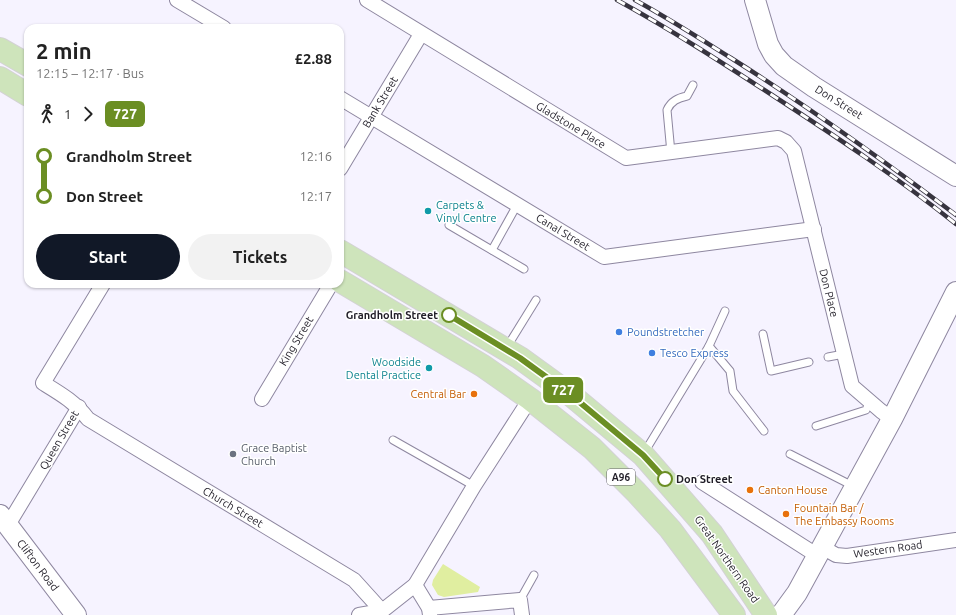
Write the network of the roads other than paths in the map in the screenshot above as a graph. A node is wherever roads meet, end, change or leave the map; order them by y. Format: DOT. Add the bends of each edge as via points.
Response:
graph roads {
  1 [pos="177,0"];
  2 [pos="367,0"];
  3 [pos="755,0"];
  4 [pos="217,24"];
  5 [pos="421,34"];
  6 [pos="0,49"];
  7 [pos="24,63"];
  8 [pos="0,78"];
  9 [pos="693,85"];
  10 [pos="24,93"];
  11 [pos="344,100"];
  12 [pos="371,117"];
  13 [pos="794,151"];
  14 [pos="670,152"];
  15 [pos="344,162"];
  16 [pos="956,176"];
  17 [pos="517,205"];
  18 [pos="449,226"];
  19 [pos="814,229"];
  20 [pos="492,250"];
  21 [pos="344,252"];
  22 [pos="524,269"];
  23 [pos="344,283"];
  24 [pos="101,288"];
  25 [pos="329,288"];
  26 [pos="956,292"];
  27 [pos="536,300"];
  28 [pos="725,311"];
  29 [pos="763,334"];
  30 [pos="709,346"];
  31 [pos="506,350"];
  32 [pos="844,354"];
  33 [pos="828,358"];
  34 [pos="809,362"];
  35 [pos="262,399"];
  36 [pos="530,399"];
  37 [pos="870,401"];
  38 [pos="79,407"];
  39 [pos="892,419"];
  40 [pos="816,426"];
  41 [pos="764,431"];
  42 [pos="392,440"];
  43 [pos="790,454"];
  44 [pos="643,455"];
  45 [pos="702,482"];
  46 [pos="474,486"];
  47 [pos="855,487"];
  48 [pos="4,520"];
  49 [pos="956,540"];
  50 [pos="820,551"];
  51 [pos="534,575"];
  52 [pos="415,585"];
  53 [pos="520,600"];
  54 [pos="382,611"];
  55 [pos="429,612"];
  56 [pos="76,615"];
  57 [pos="358,615"];
  58 [pos="522,615"];
  59 [pos="734,615"];
  60 [pos="766,615"];
  61 [pos="781,615"];
  1 -- 4 [label="street"];
  2 -- 5 [label="street, Gladstone Place"];
  3 -- 16 [label="street, Don Street" via="768,44 784,66"];
  5 -- 12 [label="street, Bank Street"];
  5 -- 14 [label="street, Gladstone Place" via="626,158"];
  6 -- 7 [label="main road"];
  8 -- 10 [label="main road"];
  9 -- 14 [label="lane" via="687,96 678,98 667,110"];
  11 -- 12 [label="street, Canal Street"];
  12 -- 15 [label="street, Bank Street"];
  12 -- 17 [label="street, Canal Street"];
  13 -- 14 [label="street, Gladstone Place" via="778,138"];
  13 -- 19 [label="street, Don Place"];
  17 -- 19 [label="street, Canal Street" via="604,257"];
  17 -- 20 [label="lane"];
  18 -- 20 [label="lane"];
  19 -- 32 [label="street, Don Place"];
  20 -- 22 [label="lane"];
  21 -- 31 [label="main road, Great Northern Road / A96"];
  23 -- 36 [label="main road, A96" via="483,366"];
  24 -- 38 [label="street, Queen Street" via="43,383"];
  25 -- 35 [label="street, King Street"];
  26 -- 39 [label="street"];
  27 -- 31 [label="lane"];
  28 -- 30 [label="lane"];
  29 -- 34 [label="lane" via="771,371"];
  30 -- 41 [label="lane" via="730,371 732,391"];
  30 -- 44 [label="lane"];
  31 -- 44 [label="main road, Great Northern Road / A96" via="571,395"];
  32 -- 33 [label="lane"];
  32 -- 37 [label="street, Don Place" via="852,386"];
  36 -- 46 [label="street"];
  36 -- 59 [label="main road, A96" via="592,448 648,504 683,545"];
  37 -- 39 [label="street, Don Place"];
  37 -- 40 [label="lane" via="866,410"];
  38 -- 48 [label="street, Queen Street"];
  38 -- 54 [label="street, Church Street" via="88,419 354,580"];
  39 -- 47 [label="street"];
  42 -- 46 [label="lane"];
  43 -- 47 [label="lane"];
  44 -- 60 [label="main road, Great Northern Road / A96" via="712,534"];
  45 -- 50 [label="street"];
  46 -- 52 [label="street"];
  47 -- 50 [label="street"];
  48 -- 56 [label="street, Clifton Road"];
  49 -- 50 [label="street, Western Road" via="847,556"];
  50 -- 61 [label="street" via="797,593"];
  51 -- 53 [label="lane"];
  52 -- 54 [label="street"];
  52 -- 55 [label="street"];
  53 -- 55 [label="street"];
  53 -- 58 [label="street"];
  54 -- 57 [label="street"];
}
